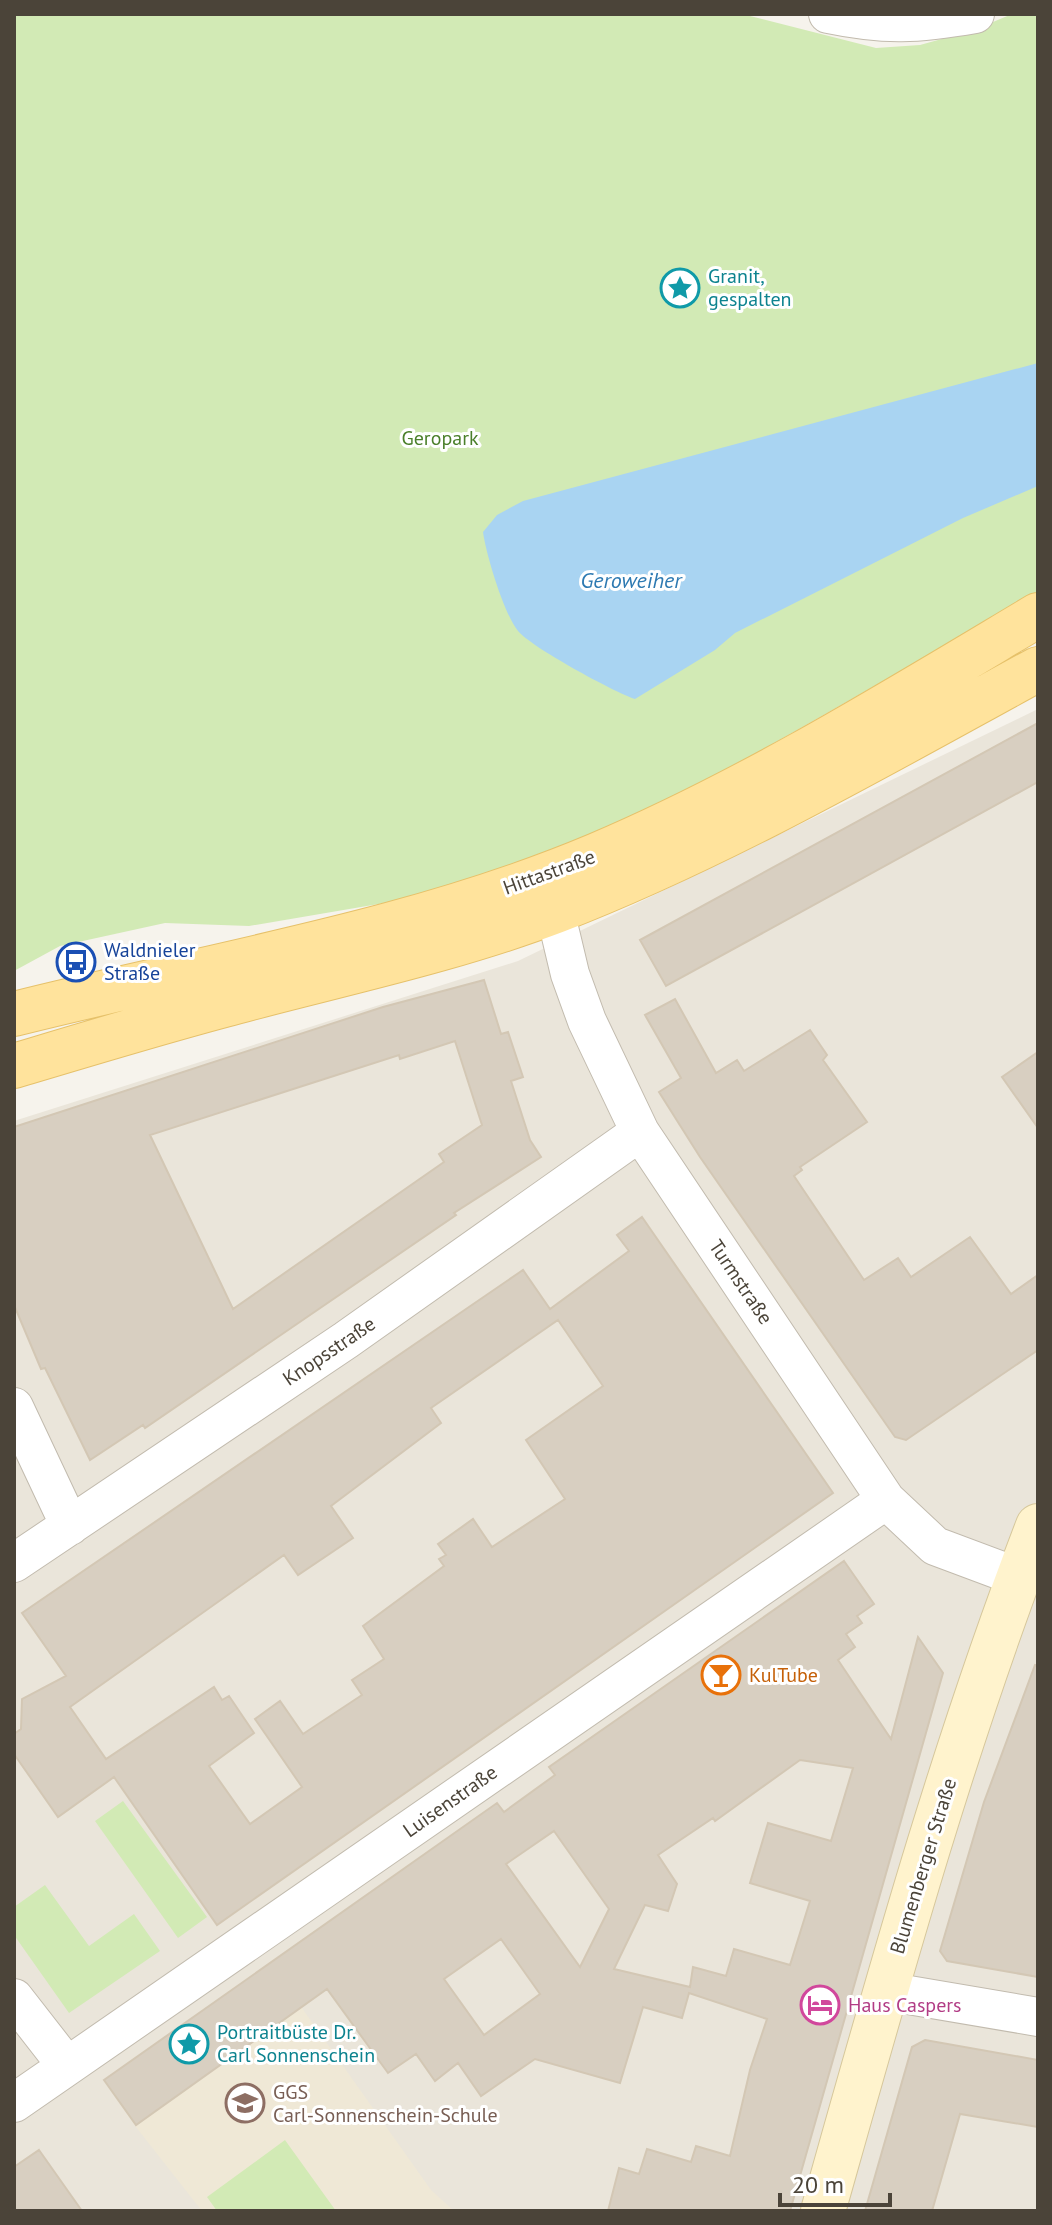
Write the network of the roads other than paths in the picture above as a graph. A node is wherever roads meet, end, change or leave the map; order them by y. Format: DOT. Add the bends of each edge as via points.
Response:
graph roads {
  1 [pos="828,14"];
  2 [pos="975,14"];
  3 [pos="1038,615"];
  4 [pos="1038,669"];
  5 [pos="555,911"];
  6 [pos="14,1014"];
  7 [pos="14,1066"];
  8 [pos="640,1132"];
  9 [pos="14,1407"];
  10 [pos="886,1500"];
  11 [pos="70,1526"];
  12 [pos="1038,1526"];
  13 [pos="14,1563"];
  14 [pos="1018,1577"];
  15 [pos="885,1991"];
  16 [pos="14,1998"];
  17 [pos="1038,2017"];
  18 [pos="67,2066"];
  19 [pos="14,2103"];
  20 [pos="823,2211"];
  1 -- 2 [label="street" via="913,24"];
  3 -- 6 [label="main road, Hittastraße" via="803,755 596,855 409,920"];
  4 -- 5 [label="main road, Hittastraße" via="695,848"];
  5 -- 7 [label="main road, Hittastraße"];
  5 -- 8 [label="street, Turmstraße" via="587,1021"];
  8 -- 10 [label="street, Turmstraße"];
  8 -- 11 [label="street, Knopsstraße"];
  9 -- 11 [label="street"];
  10 -- 14 [label="street, Turmstraße" via="935,1546"];
  10 -- 18 [label="street, Luisenstraße"];
  11 -- 13 [label="street, Knopsstraße"];
  12 -- 14 [label="street, Blumenberger Straße"];
  14 -- 15 [label="street, Blumenberger Straße" via="977,1691"];
  15 -- 17 [label="street"];
  15 -- 20 [label="street, Blumenberger Straße"];
  16 -- 18 [label="street"];
  18 -- 19 [label="street, Luisenstraße"];
}
